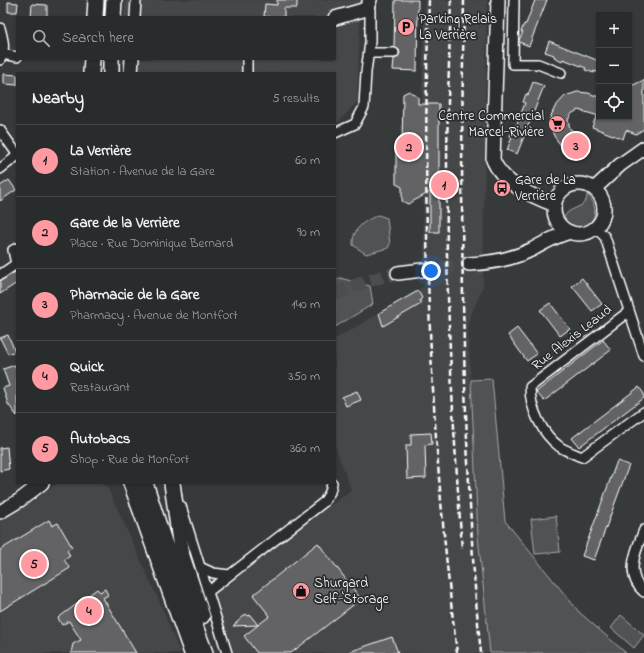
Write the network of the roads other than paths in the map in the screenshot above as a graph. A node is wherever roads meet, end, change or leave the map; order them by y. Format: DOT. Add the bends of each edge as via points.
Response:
graph roads {
  1 [pos="96,0"];
  2 [pos="114,0"];
  3 [pos="136,0"];
  4 [pos="498,0"];
  5 [pos="514,0"];
  6 [pos="367,2"];
  7 [pos="95,16"];
  8 [pos="113,16"];
  9 [pos="135,16"];
  10 [pos="336,18"];
  11 [pos="0,28"];
  12 [pos="369,53"];
  13 [pos="394,53"];
  14 [pos="2,57"];
  15 [pos="16,57"];
  16 [pos="92,60"];
  17 [pos="112,60"];
  18 [pos="132,60"];
  19 [pos="247,60"];
  20 [pos="496,62"];
  21 [pos="513,64"];
  22 [pos="91,72"];
  23 [pos="111,72"];
  24 [pos="131,72"];
  25 [pos="246,72"];
  26 [pos="561,73"];
  27 [pos="0,130"];
  28 [pos="336,134"];
  29 [pos="644,148"];
  30 [pos="16,154"];
  31 [pos="16,156"];
  32 [pos="0,168"];
  33 [pos="594,189"];
  34 [pos="555,205"];
  35 [pos="557,221"];
  36 [pos="596,228"];
  37 [pos="570,232"];
  38 [pos="16,248"];
  39 [pos="16,264"];
  40 [pos="16,264"];
  41 [pos="422,270"];
  42 [pos="398,274"];
  43 [pos="0,275"];
  44 [pos="628,312"];
  45 [pos="644,356"];
  46 [pos="644,412"];
  47 [pos="41,484"];
  48 [pos="123,484"];
  49 [pos="145,484"];
  50 [pos="332,484"];
  51 [pos="172,486"];
  52 [pos="133,489"];
  53 [pos="0,512"];
  54 [pos="644,530"];
  55 [pos="202,568"];
  56 [pos="229,575"];
  57 [pos="209,591"];
  58 [pos="644,592"];
  59 [pos="192,653"];
  60 [pos="206,653"];
  61 [pos="214,653"];
  62 [pos="227,653"];
  1 -- 7 [label="main road"];
  2 -- 8 [label="main road"];
  3 -- 9 [label="street"];
  4 -- 20 [label="street"];
  5 -- 21 [label="street"];
  6 -- 10 [label="street" via="358,12"];
  6 -- 12 [label="street" via="370,10"];
  11 -- 14 [label="street" via="4,47"];
  12 -- 13 [label="street"];
  12 -- 28 [label="street" via="362,113 351,127"];
  14 -- 15 [label="street"];
  16 -- 22 [label="main road"];
  17 -- 23 [label="main road"];
  18 -- 24 [label="street"];
  19 -- 25 [label="street"];
  20 -- 21 [label="street"];
  20 -- 34 [label="street" via="493,160 495,166 522,190"];
  21 -- 26 [label="street" via="538,64"];
  27 -- 30 [label="street"];
  29 -- 33 [label="street" via="620,165"];
  31 -- 32 [label="street"];
  33 -- 34 [label="street" via="587,185 572,185 559,195"];
  33 -- 36 [label="street" via="603,200 604,208 604,215"];
  34 -- 35 [label="street"];
  35 -- 37 [label="street"];
  35 -- 37 [label="street" via="541,236 513,251 469,264 490,263 513,257 533,249 550,238"];
  36 -- 37 [label="street" via="584,234"];
  36 -- 44 [label="street" via="605,237"];
  38 -- 39 [label="street" via="13,250"];
  40 -- 43 [label="street"];
  41 -- 42 [label="street"];
  44 -- 45 [label="street"];
  44 -- 46 [label="street, Rue Alexis Leaud" via="530,387 533,412 542,427 560,447 582,457"];
  47 -- 53 [label="street"];
  48 -- 52 [label="main road" via="127,492"];
  49 -- 60 [label="main road" via="168,554"];
  50 -- 56 [label="street" via="324,502"];
  51 -- 55 [label="street"];
  51 -- 61 [label="main road" via="182,556"];
  52 -- 59 [label="main road"];
  54 -- 58 [label="street" via="632,570 636,585"];
  55 -- 56 [label="street" via="213,573"];
  55 -- 57 [label="street"];
  56 -- 57 [label="street"];
  57 -- 62 [label="street" via="210,603"];
}
